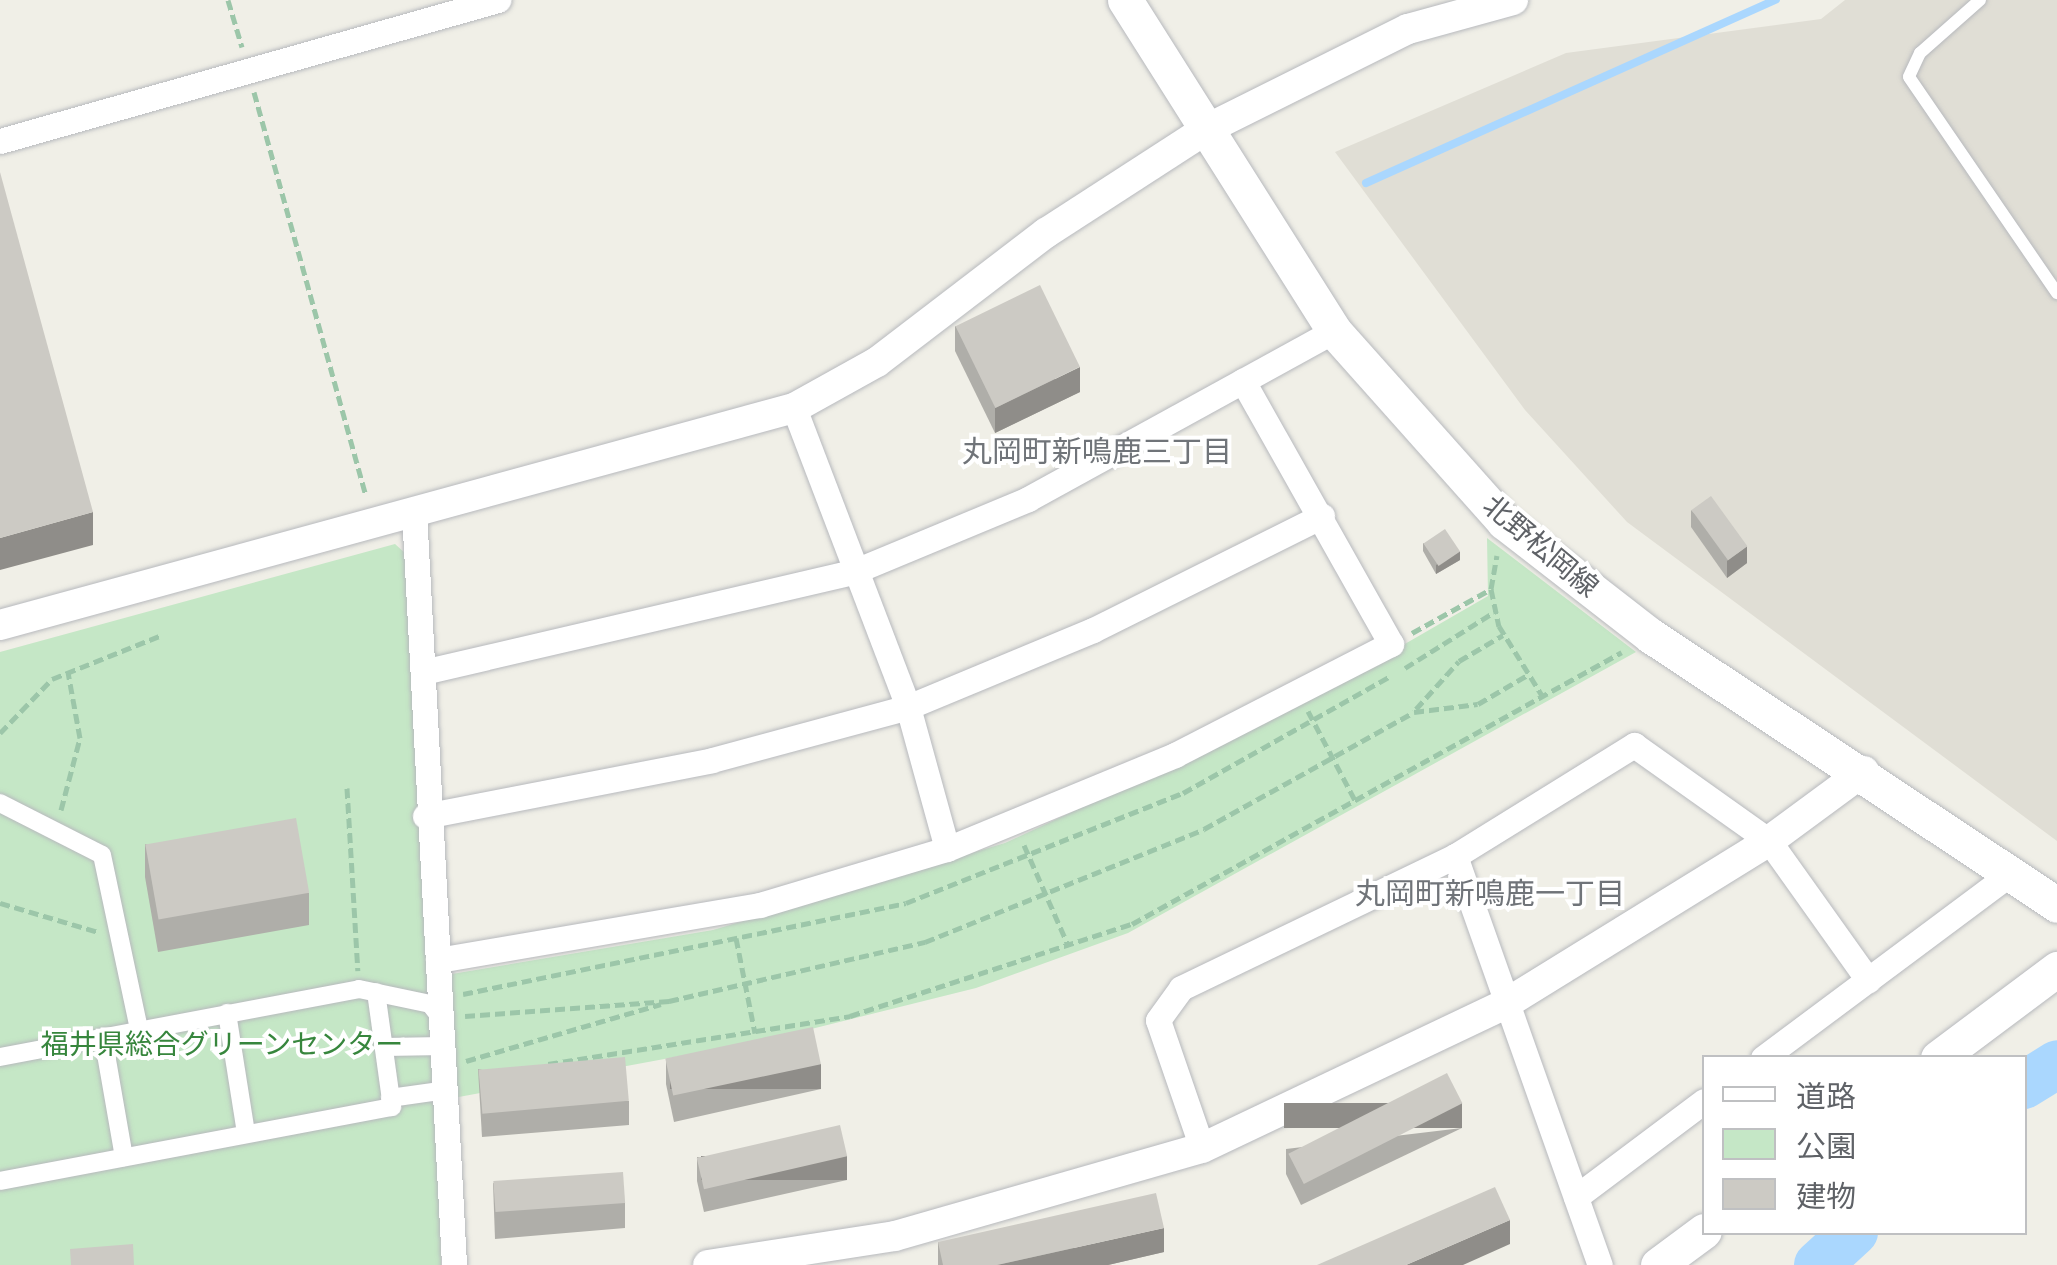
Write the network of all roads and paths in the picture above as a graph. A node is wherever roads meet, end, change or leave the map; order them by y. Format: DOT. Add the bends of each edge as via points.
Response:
graph roads {
  1 [pos="228,0"];
  2 [pos="498,0"];
  3 [pos="1126,0"];
  4 [pos="1513,0"];
  5 [pos="1980,0"];
  6 [pos="248,70"];
  7 [pos="1205,130"];
  8 [pos="0,141"];
  9 [pos="2057,293"];
  10 [pos="1334,331"];
  11 [pos="1242,380"];
  12 [pos="794,408"];
  13 [pos="414,512"];
  14 [pos="1322,516"];
  15 [pos="374,522"];
  16 [pos="1504,522"];
  17 [pos="854,572"];
  18 [pos="1492,589"];
  19 [pos="0,625"];
  20 [pos="1503,635"];
  21 [pos="162,636"];
  22 [pos="1651,636"];
  23 [pos="1391,644"];
  24 [pos="68,672"];
  25 [pos="423,672"];
  26 [pos="1526,676"];
  27 [pos="1298,692"];
  28 [pos="1544,697"];
  29 [pos="908,707"];
  30 [pos="1414,712"];
  31 [pos="0,733"];
  32 [pos="1334,757"];
  33 [pos="1864,771"];
  34 [pos="348,788"];
  35 [pos="1356,802"];
  36 [pos="0,803"];
  37 [pos="425,816"];
  38 [pos="1014,822"];
  39 [pos="55,825"];
  40 [pos="1769,841"];
  41 [pos="947,849"];
  42 [pos="1455,856"];
  43 [pos="2011,873"];
  44 [pos="1045,891"];
  45 [pos="0,904"];
  46 [pos="2057,905"];
  47 [pos="729,911"];
  48 [pos="125,943"];
  49 [pos="1069,947"];
  50 [pos="438,960"];
  51 [pos="2057,969"];
  52 [pos="1868,980"];
  53 [pos="747,983"];
  54 [pos="368,991"];
  55 [pos="669,1001"];
  56 [pos="1507,1003"];
  57 [pos="227,1013"];
  58 [pos="442,1018"];
  59 [pos="139,1029"];
  60 [pos="755,1034"];
  61 [pos="103,1037"];
  62 [pos="384,1048"];
  63 [pos="1767,1055"];
  64 [pos="1942,1055"];
  65 [pos="0,1057"];
  66 [pos="543,1066"];
  67 [pos="445,1067"];
  68 [pos="390,1098"];
  69 [pos="1702,1102"];
  70 [pos="246,1134"];
  71 [pos="1202,1148"];
  72 [pos="124,1157"];
  73 [pos="0,1181"];
  74 [pos="1576,1197"];
  75 [pos="1702,1232"];
  76 [pos="454,1265"];
  77 [pos="708,1265"];
  78 [pos="1600,1265"];
  79 [pos="1658,1265"];
  1 -- 6 [label="path"];
  2 -- 6 [label="street"];
  3 -- 7 [label="main road, 北野松岡線"];
  4 -- 7 [label="street" via="1408,29"];
  5 -- 9 [label="lane" via="1920,53 1909,77"];
  6 -- 8 [label="street"];
  6 -- 15 [label="path"];
  7 -- 10 [label="main road, 北野松岡線"];
  7 -- 12 [label="street" via="1046,233 877,362"];
  10 -- 11 [label="street"];
  10 -- 16 [label="main road, 北野松岡線"];
  11 -- 14 [label="street"];
  11 -- 17 [label="street" via="1028,499"];
  12 -- 13 [label="street"];
  12 -- 17 [label="street"];
  13 -- 15 [label="street"];
  13 -- 25 [label="street"];
  14 -- 23 [label="street"];
  14 -- 29 [label="street" via="1093,630"];
  15 -- 19 [label="street"];
  16 -- 18 [label="path"];
  16 -- 22 [label="main road, 北野松岡線"];
  17 -- 25 [label="street"];
  17 -- 29 [label="street"];
  18 -- 20 [label="path"];
  18 -- 23 [label="path"];
  20 -- 26 [label="path"];
  20 -- 30 [label="path" via="1460,661"];
  21 -- 24 [label="path"];
  22 -- 28 [label="path"];
  22 -- 33 [label="main road, 北野松岡線"];
  23 -- 27 [label="street"];
  24 -- 31 [label="path"];
  24 -- 39 [label="path" via="80,738"];
  25 -- 37 [label="street"];
  26 -- 28 [label="path"];
  26 -- 30 [label="path" via="1478,704"];
  27 -- 32 [label="path"];
  27 -- 38 [label="street"];
  28 -- 35 [label="path"];
  29 -- 37 [label="street" via="712,760"];
  29 -- 41 [label="street"];
  30 -- 32 [label="path"];
  32 -- 35 [label="path"];
  32 -- 44 [label="path" via="1204,829"];
  33 -- 40 [label="street"];
  33 -- 43 [label="main road, 北野松岡線"];
  34 -- 54 [label="path"];
  35 -- 49 [label="path" via="1132,924"];
  36 -- 39 [label="street"];
  37 -- 50 [label="street"];
  38 -- 41 [label="street"];
  38 -- 44 [label="path"];
  39 -- 48 [label="street" via="102,855"];
  40 -- 42 [label="street" via="1634,745"];
  40 -- 52 [label="street"];
  40 -- 56 [label="street"];
  41 -- 47 [label="street"];
  42 -- 56 [label="street"];
  42 -- 71 [label="street" via="1181,988 1158,1020"];
  43 -- 46 [label="main road, 北野松岡線"];
  43 -- 52 [label="street"];
  44 -- 49 [label="path"];
  44 -- 53 [label="path" via="924,942"];
  45 -- 48 [label="path"];
  47 -- 50 [label="street"];
  47 -- 53 [label="path"];
  48 -- 59 [label="street"];
  49 -- 60 [label="path" via="984,979"];
  50 -- 58 [label="street"];
  51 -- 64 [label="main road"];
  52 -- 63 [label="street"];
  53 -- 55 [label="path"];
  53 -- 60 [label="path"];
  54 -- 57 [label="street"];
  54 -- 58 [label="street" via="430,1004"];
  54 -- 62 [label="street"];
  55 -- 58 [label="path"];
  55 -- 67 [label="path"];
  56 -- 71 [label="street"];
  56 -- 74 [label="street"];
  57 -- 59 [label="street"];
  57 -- 70 [label="street"];
  58 -- 67 [label="street"];
  59 -- 61 [label="street"];
  60 -- 66 [label="path"];
  61 -- 65 [label="street"];
  61 -- 72 [label="street"];
  62 -- 67 [label="street"];
  62 -- 68 [label="street"];
  67 -- 68 [label="street"];
  67 -- 76 [label="street"];
  68 -- 70 [label="street" via="392,1107"];
  69 -- 74 [label="street"];
  70 -- 72 [label="street"];
  71 -- 77 [label="street" via="895,1236"];
  72 -- 73 [label="street"];
  74 -- 78 [label="street"];
  75 -- 79 [label="main road"];
}
